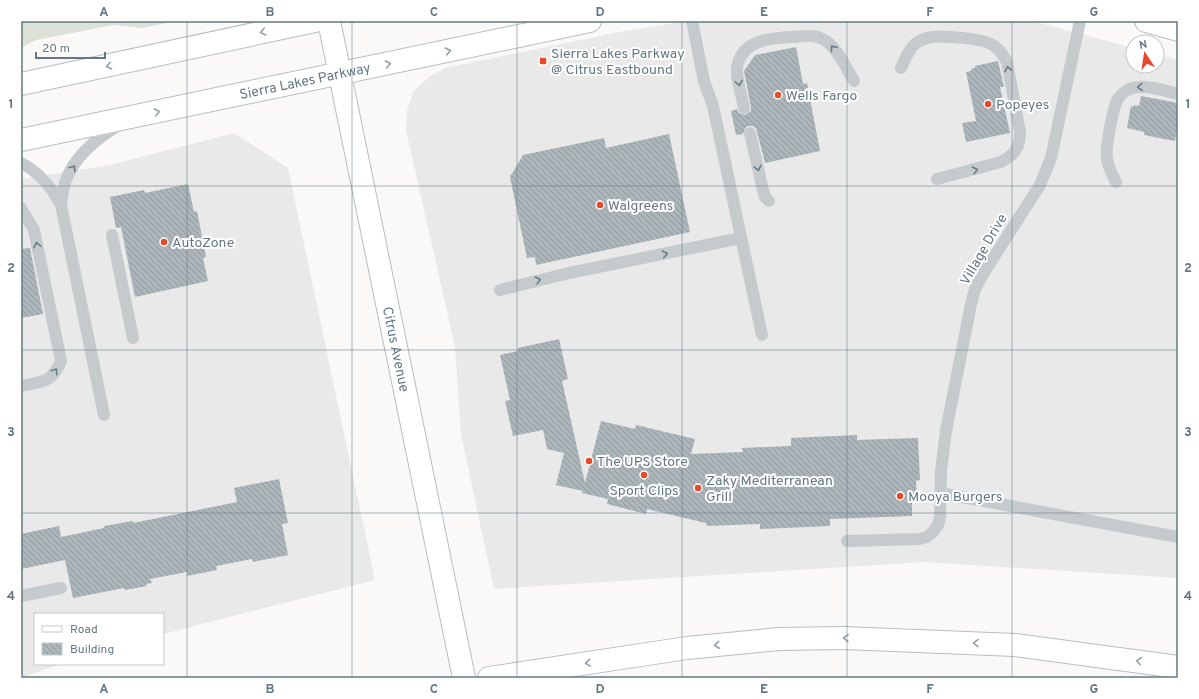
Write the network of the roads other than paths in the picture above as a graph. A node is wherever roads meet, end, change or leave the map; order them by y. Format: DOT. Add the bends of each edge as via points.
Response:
graph roads {
  1 [pos="315,21"];
  2 [pos="329,21"];
  3 [pos="590,21"];
  4 [pos="692,21"];
  5 [pos="1080,21"];
  6 [pos="1146,21"];
  7 [pos="1178,30"];
  8 [pos="901,68"];
  9 [pos="339,74"];
  10 [pos="854,80"];
  11 [pos="21,84"];
  12 [pos="1178,94"];
  13 [pos="744,108"];
  14 [pos="130,118"];
  15 [pos="750,133"];
  16 [pos="21,140"];
  17 [pos="21,163"];
  18 [pos="937,179"];
  19 [pos="1116,182"];
  20 [pos="769,201"];
  21 [pos="61,205"];
  22 [pos="21,208"];
  23 [pos="112,235"];
  24 [pos="740,238"];
  25 [pos="500,290"];
  26 [pos="762,335"];
  27 [pos="133,338"];
  28 [pos="21,386"];
  29 [pos="104,415"];
  30 [pos="940,493"];
  31 [pos="1178,537"];
  32 [pos="848,541"];
  33 [pos="62,588"];
  34 [pos="21,596"];
  35 [pos="1178,667"];
  36 [pos="464,678"];
  37 [pos="489,678"];
  1 -- 11 [label="main road, one-way"];
  2 -- 9 [label="main road, Citrus Avenue"];
  9 -- 3 [label="main road, Sierra Lakes Parkway, one-way"];
  4 -- 24 [label="lane" via="704,81 713,106"];
  5 -- 30 [label="lane, Village Drive" via="1051,158 1040,184 975,289 955,378 946,431"];
  6 -- 7 [label="main road"];
  18 -- 8 [label="lane, one-way" via="1001,162 1016,150 1020,142 1020,132 1007,62 1004,55 992,44 940,37 924,39 916,44"];
  14 -- 9 [label="main road, Sierra Lakes Parkway, one-way"];
  9 -- 36 [label="main road, Citrus Avenue"];
  10 -- 13 [label="lane, one-way" via="834,48 820,38 810,36 768,39 750,47 738,62 736,71"];
  12 -- 19 [label="lane, one-way" via="1141,86 1124,92 1118,99 1106,150 1109,167"];
  14 -- 16 [label="main road, Sierra Lakes Parkway"];
  21 -- 14 [label="lane, one-way" via="66,180 80,157 100,138"];
  15 -- 20 [label="lane, one-way" via="762,190"];
  17 -- 21 [label="lane" via="45,181"];
  21 -- 29 [label="lane"];
  28 -- 22 [label="lane, one-way" via="48,380 60,361 34,230"];
  23 -- 27 [label="lane"];
  25 -- 24 [label="lane, one-way" via="569,273"];
  24 -- 26 [label="lane"];
  30 -- 31 [label="lane"];
  30 -- 32 [label="lane, Village Drive" via="938,525 927,537"];
  33 -- 34 [label="lane"];
  35 -- 37 [label="main road, one-way" via="1015,644 844,638 779,639 687,648"];
}
